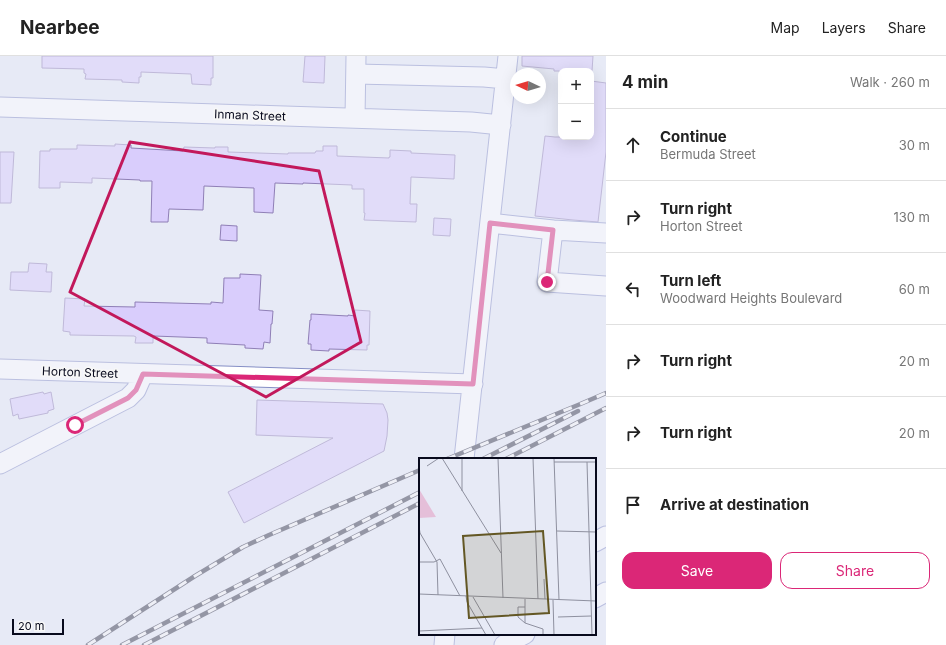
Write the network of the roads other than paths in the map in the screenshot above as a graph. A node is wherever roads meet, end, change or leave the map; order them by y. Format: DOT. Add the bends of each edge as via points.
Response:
graph roads {
  1 [pos="508,56"];
  2 [pos="356,65"];
  3 [pos="506,79"];
  4 [pos="0,107"];
  5 [pos="355,118"];
  6 [pos="501,125"];
  7 [pos="490,223"];
  8 [pos="553,230"];
  9 [pos="606,233"];
  10 [pos="606,286"];
  11 [pos="0,369"];
  12 [pos="143,374"];
  13 [pos="473,384"];
  14 [pos="464,458"];
  15 [pos="0,464"];
  16 [pos="606,536"];
  17 [pos="596,541"];
  18 [pos="606,592"];
  19 [pos="596,597"];
  20 [pos="445,635"];
  21 [pos="523,635"];
  22 [pos="444,645"];
  23 [pos="504,645"];
  1 -- 3 [label="street"];
  2 -- 3 [label="street"];
  2 -- 5 [label="street"];
  3 -- 6 [label="street"];
  4 -- 5 [label="street, Inman Street"];
  5 -- 6 [label="street, Inman Street"];
  6 -- 7 [label="street"];
  7 -- 8 [label="street"];
  7 -- 13 [label="street"];
  8 -- 9 [label="street"];
  8 -- 10 [label="street" via="547,282"];
  11 -- 12 [label="street, Horton Street"];
  12 -- 13 [label="street, Horton Street"];
  12 -- 15 [label="street" via="136,390 128,398"];
  13 -- 14 [label="street"];
  16 -- 17 [label="street"];
  18 -- 19 [label="street"];
  20 -- 22 [label="street"];
  21 -- 23 [label="street"];
}
